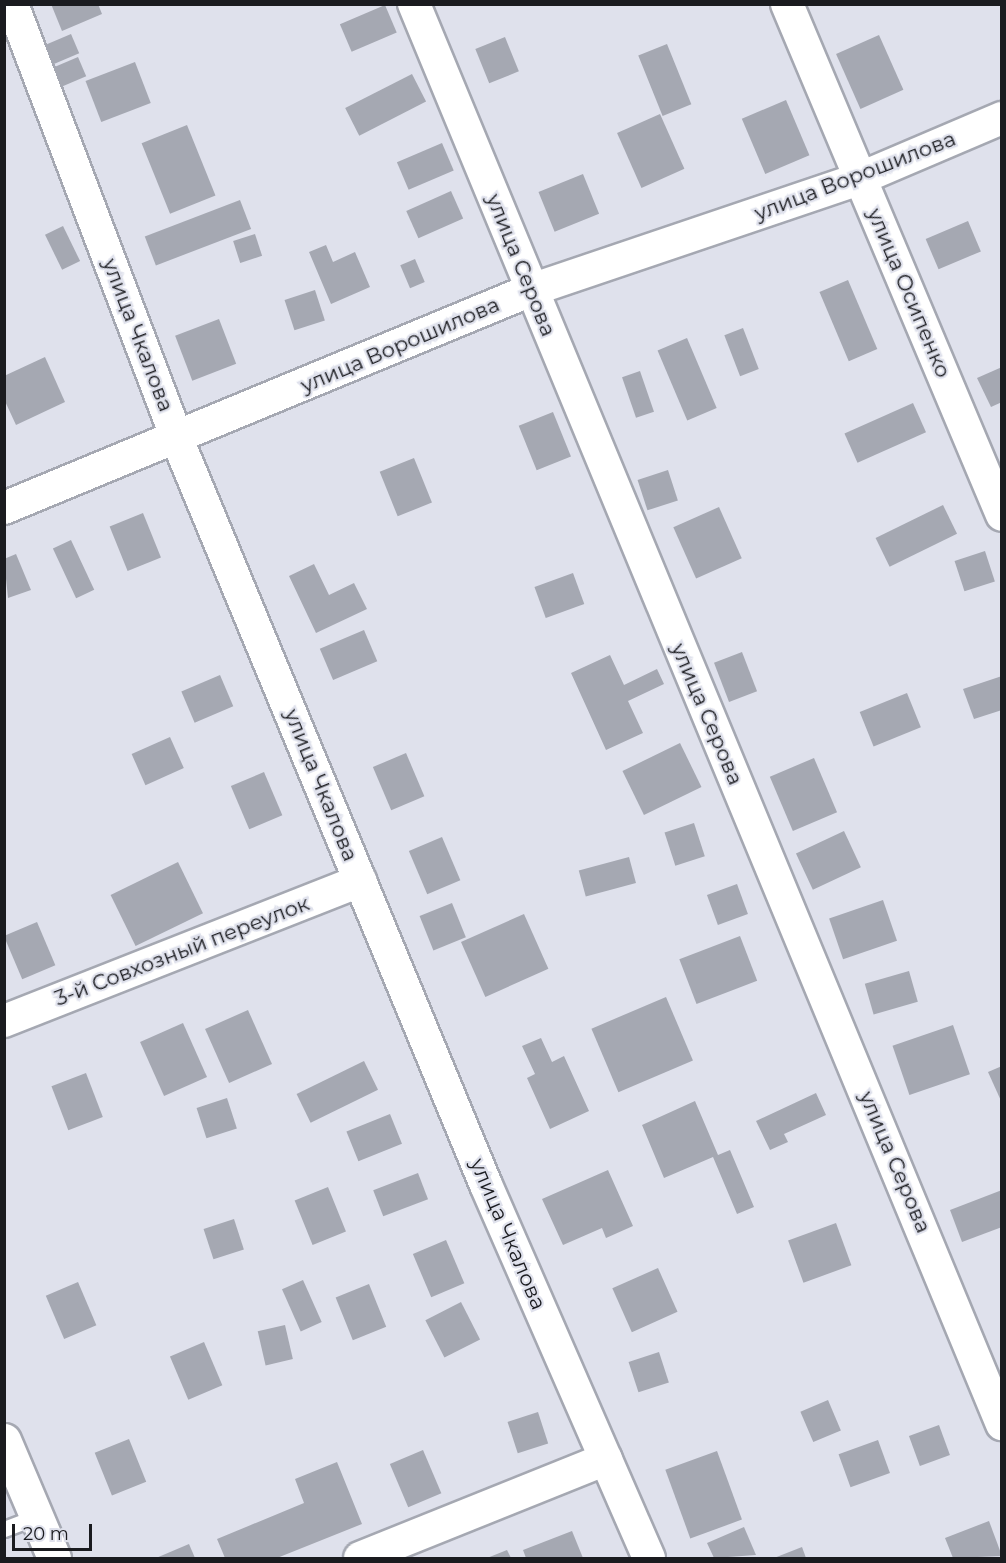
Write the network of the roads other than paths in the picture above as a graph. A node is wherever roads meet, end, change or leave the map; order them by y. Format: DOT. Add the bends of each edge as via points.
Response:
graph roads {
  1 [pos="414,4"];
  2 [pos="787,4"];
  3 [pos="13,22"];
  4 [pos="1002,118"];
  5 [pos="861,178"];
  6 [pos="531,290"];
  7 [pos="177,439"];
  8 [pos="4,508"];
  9 [pos="1002,515"];
  10 [pos="360,881"];
  11 [pos="4,1021"];
  12 [pos="1002,1424"];
  13 [pos="4,1440"];
  14 [pos="606,1459"];
  15 [pos="35,1517"];
  16 [pos="4,1529"];
  17 [pos="54,1558"];
  18 [pos="360,1558"];
  19 [pos="648,1558"];
  1 -- 6 [label="street, улица Серова"];
  2 -- 5 [label="street, улица Осипенко"];
  3 -- 7 [label="street, улица Чкалова"];
  4 -- 5 [label="street, улица Ворошилова"];
  5 -- 6 [label="street, улица Ворошилова"];
  5 -- 9 [label="street, улица Осипенко"];
  6 -- 7 [label="street, улица Ворошилова"];
  6 -- 12 [label="street, улица Серова"];
  7 -- 8 [label="street, улица Ворошилова"];
  7 -- 10 [label="street, улица Чкалова"];
  10 -- 11 [label="street, 3-й Совхозный переулок"];
  10 -- 14 [label="street, улица Чкалова"];
  13 -- 15 [label="street"];
  14 -- 18 [label="street"];
  14 -- 19 [label="street, улица Чкалова"];
  15 -- 16 [label="lane"];
  15 -- 17 [label="street"];
}
